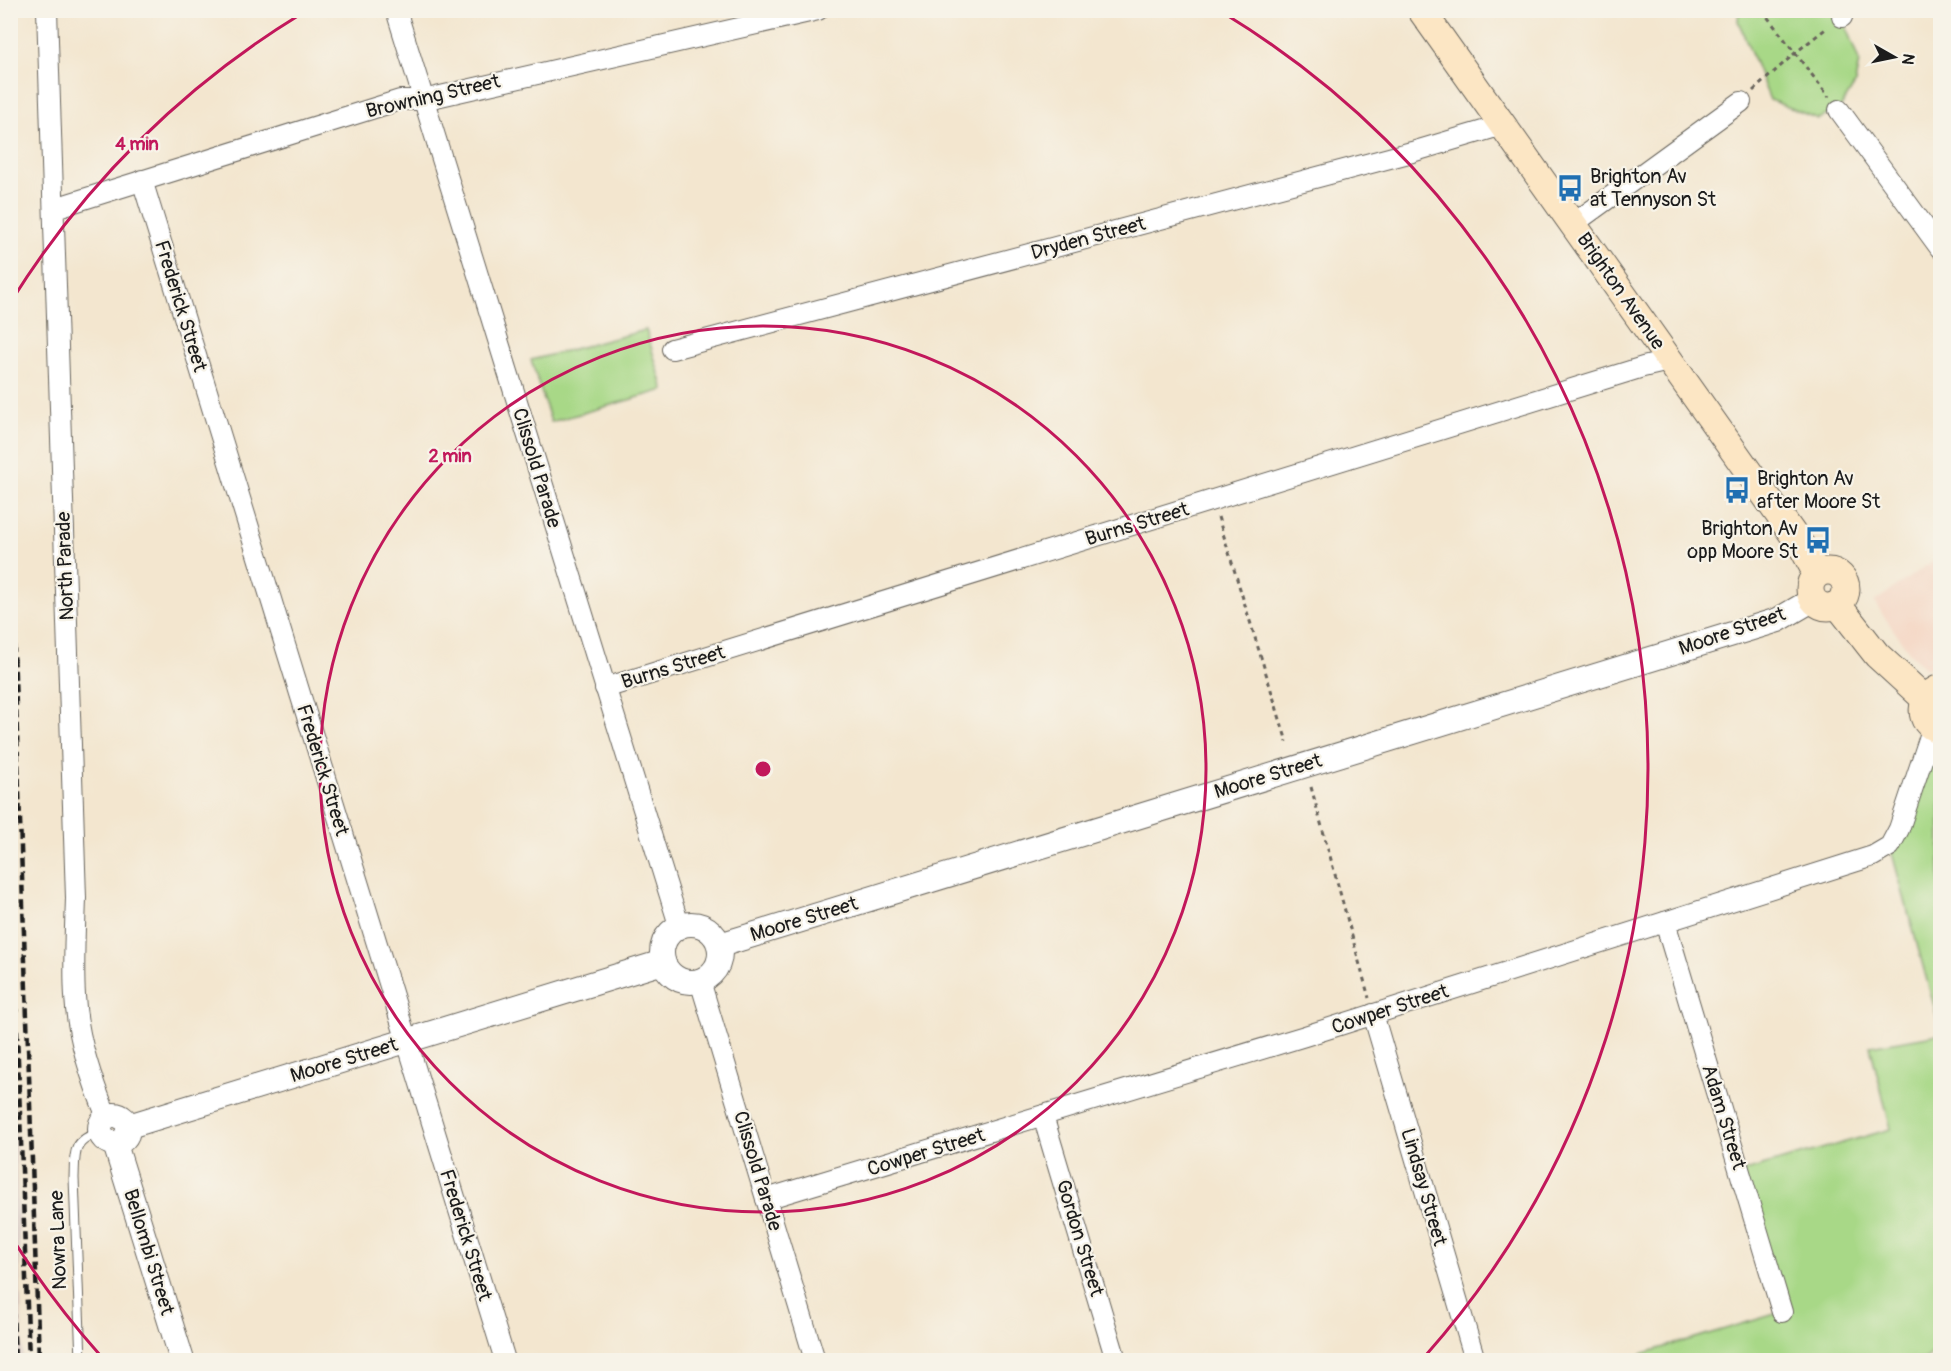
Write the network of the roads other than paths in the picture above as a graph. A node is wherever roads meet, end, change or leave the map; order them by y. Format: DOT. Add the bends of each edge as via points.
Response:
graph roads {
  1 [pos="47,10"];
  2 [pos="396,10"];
  3 [pos="818,10"];
  4 [pos="1421,10"];
  5 [pos="423,99"];
  6 [pos="1741,102"];
  7 [pos="1839,110"];
  8 [pos="1503,125"];
  9 [pos="142,180"];
  10 [pos="55,208"];
  11 [pos="1573,224"];
  12 [pos="1941,248"];
  13 [pos="672,349"];
  14 [pos="1669,361"];
  15 [pos="1823,592"];
  16 [pos="605,688"];
  17 [pos="1933,694"];
  18 [pos="1936,728"];
  19 [pos="1665,922"];
  20 [pos="679,925"];
  21 [pos="720,945"];
  22 [pos="663,962"];
  23 [pos="700,981"];
  24 [pos="1373,1014"];
  25 [pos="406,1041"];
  26 [pos="1043,1116"];
  27 [pos="113,1130"];
  28 [pos="766,1199"];
  29 [pos="1782,1312"];
  30 [pos="81,1360"];
  31 [pos="182,1360"];
  32 [pos="505,1360"];
  33 [pos="815,1360"];
  34 [pos="1116,1360"];
  35 [pos="1475,1360"];
  1 -- 10 [label="street, North Parade"];
  2 -- 5 [label="street, Clissold Parade"];
  3 -- 5 [label="street, Browning Street"];
  4 -- 8 [label="main road, Brighton Avenue"];
  5 -- 9 [label="street, Browning Street" via="400,100"];
  5 -- 16 [label="street, Clissold Parade"];
  6 -- 11 [label="street"];
  7 -- 12 [label="street"];
  8 -- 11 [label="main road, Brighton Avenue"];
  8 -- 13 [label="street, Dryden Street"];
  9 -- 10 [label="street, Browning Street"];
  9 -- 25 [label="street, Frederick Street"];
  10 -- 27 [label="street, North Parade" via="76,898 75,998 92,1083"];
  11 -- 14 [label="main road, Brighton Avenue"];
  14 -- 15 [label="main road, Brighton Avenue" via="1804,550"];
  14 -- 16 [label="street, Burns Street"];
  15 -- 17 [label="main road, Brighton Avenue" via="1877,655"];
  15 -- 21 [label="street, Moore Street" via="1778,620"];
  16 -- 20 [label="street, Clissold Parade"];
  17 -- 18 [label="main road" via="1923,705 1925,717"];
  18 -- 19 [label="street, Cowper Street" via="1890,846 1834,870"];
  19 -- 24 [label="street, Cowper Street"];
  19 -- 29 [label="street, Adam Street"];
  20 -- 21 [label="street" via="696,923 708,928"];
  20 -- 22 [label="street" via="665,939"];
  21 -- 23 [label="street" via="715,970"];
  22 -- 23 [label="street" via="679,980"];
  22 -- 25 [label="street, Moore Street"];
  23 -- 28 [label="street, Clissold Parade"];
  24 -- 26 [label="street, Cowper Street"];
  24 -- 35 [label="street, Lindsay Street"];
  25 -- 27 [label="street, Moore Street"];
  25 -- 32 [label="street, Frederick Street"];
  26 -- 28 [label="street, Cowper Street"];
  26 -- 34 [label="street, Gordon Street"];
  27 -- 30 [label="lane, Nowra Lane" via="85,1137 75,1152"];
  27 -- 31 [label="street, Bellombi Street"];
  28 -- 33 [label="street, Clissold Parade"];
}
